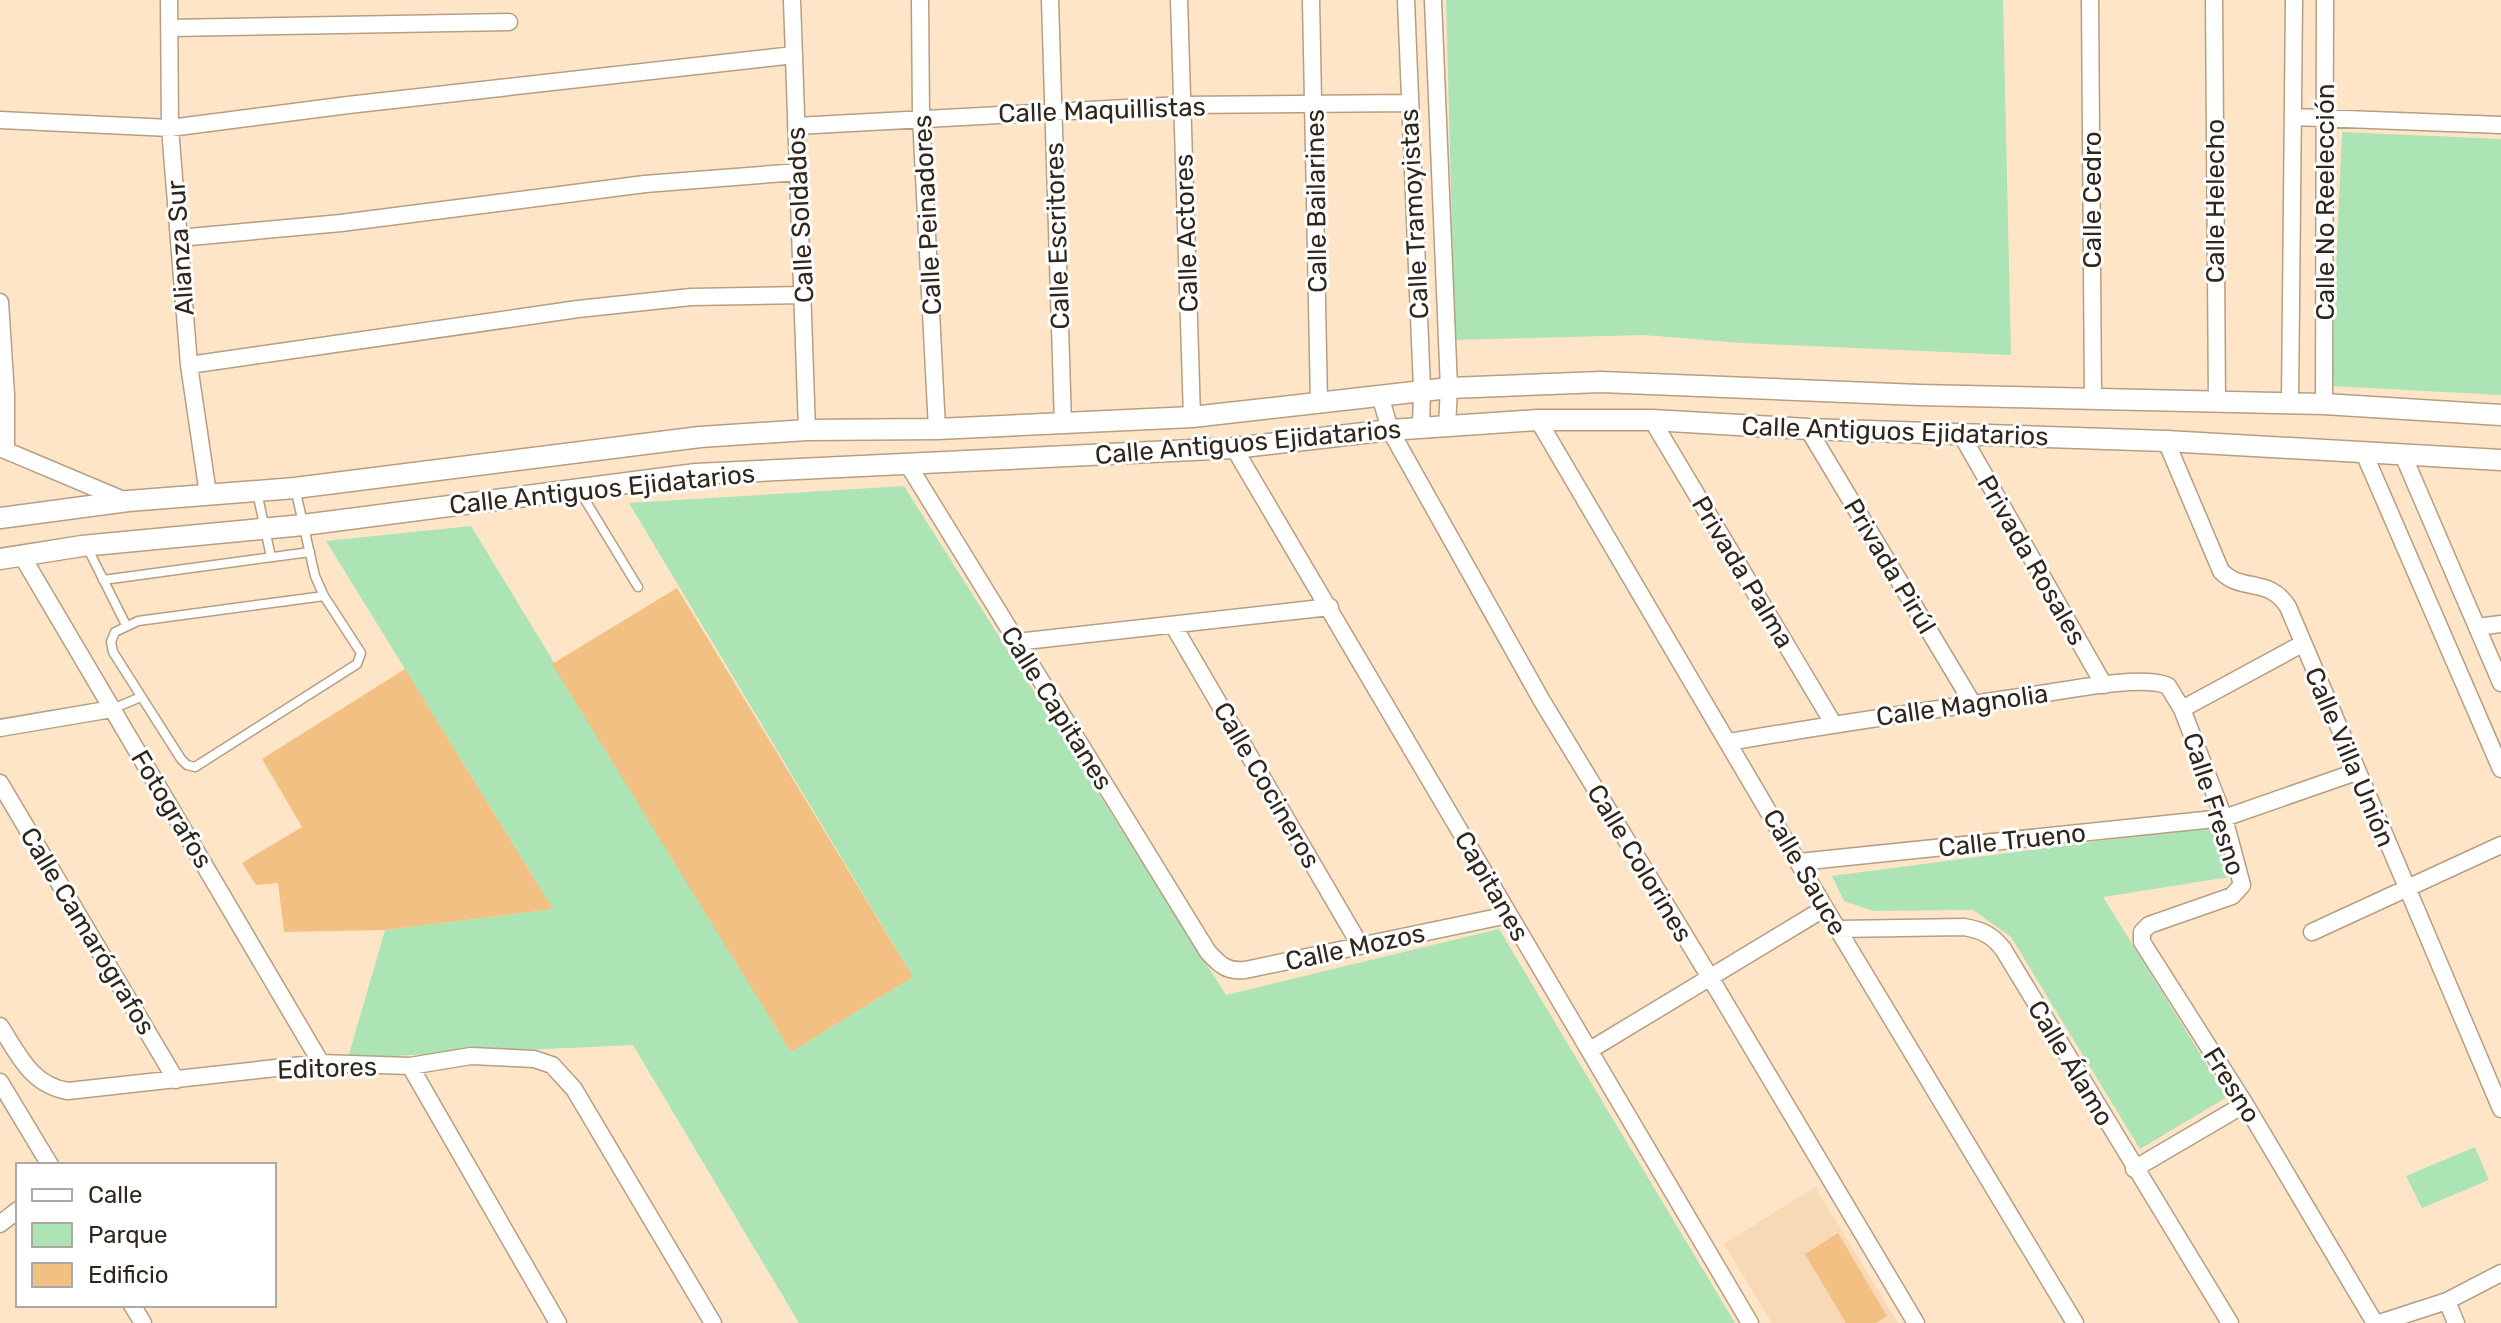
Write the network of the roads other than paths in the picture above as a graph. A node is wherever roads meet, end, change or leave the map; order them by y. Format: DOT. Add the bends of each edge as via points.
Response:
graph roads {
  1 [pos="169,0"];
  2 [pos="792,0"];
  3 [pos="920,0"];
  4 [pos="1050,0"];
  5 [pos="1179,0"];
  6 [pos="1311,0"];
  7 [pos="1406,0"];
  8 [pos="1433,0"];
  9 [pos="2090,0"];
  10 [pos="2214,0"];
  11 [pos="2294,0"];
  12 [pos="2325,0"];
  13 [pos="509,22"];
  14 [pos="171,28"];
  15 [pos="794,55"];
  16 [pos="1409,103"];
  17 [pos="1314,104"];
  18 [pos="1181,105"];
  19 [pos="1053,112"];
  20 [pos="921,117"];
  21 [pos="2294,117"];
  22 [pos="2325,118"];
  23 [pos="0,120"];
  24 [pos="2501,125"];
  25 [pos="796,126"];
  26 [pos="170,128"];
  27 [pos="798,172"];
  28 [pos="179,238"];
  29 [pos="804,295"];
  30 [pos="0,302"];
  31 [pos="189,365"];
  32 [pos="1449,388"];
  33 [pos="1422,389"];
  34 [pos="1380,395"];
  35 [pos="2093,400"];
  36 [pos="2217,402"];
  37 [pos="1319,403"];
  38 [pos="2290,403"];
  39 [pos="2324,404"];
  40 [pos="2501,415"];
  41 [pos="1192,417"];
  42 [pos="1538,420"];
  43 [pos="1652,420"];
  44 [pos="1063,424"];
  45 [pos="1447,426"];
  46 [pos="1421,428"];
  47 [pos="937,429"];
  48 [pos="1808,429"];
  49 [pos="807,430"];
  50 [pos="1390,430"];
  51 [pos="1961,434"];
  52 [pos="2166,441"];
  53 [pos="1234,448"];
  54 [pos="3,449"];
  55 [pos="2364,453"];
  56 [pos="2403,455"];
  57 [pos="2501,460"];
  58 [pos="907,463"];
  59 [pos="295,488"];
  60 [pos="578,489"];
  61 [pos="256,491"];
  62 [pos="208,494"];
  63 [pos="128,501"];
  64 [pos="0,518"];
  65 [pos="303,525"];
  66 [pos="265,529"];
  67 [pos="87,547"];
  68 [pos="310,552"];
  69 [pos="22,556"];
  70 [pos="271,557"];
  71 [pos="0,559"];
  72 [pos="103,580"];
  73 [pos="638,587"];
  74 [pos="324,596"];
  75 [pos="1330,607"];
  76 [pos="2501,624"];
  77 [pos="126,625"];
  78 [pos="1173,625"];
  79 [pos="2477,627"];
  80 [pos="1016,642"];
  81 [pos="2302,644"];
  82 [pos="2501,683"];
  83 [pos="2104,685"];
  84 [pos="141,697"];
  85 [pos="1973,704"];
  86 [pos="112,709"];
  87 [pos="2182,709"];
  88 [pos="1833,723"];
  89 [pos="0,728"];
  90 [pos="1730,742"];
  91 [pos="2501,769"];
  92 [pos="2356,772"];
  93 [pos="0,783"];
  94 [pos="2224,818"];
  95 [pos="2501,845"];
  96 [pos="1799,862"];
  97 [pos="2407,889"];
  98 [pos="2232,896"];
  99 [pos="1825,908"];
  100 [pos="1508,915"];
  101 [pos="1838,929"];
  102 [pos="2312,932"];
  103 [pos="1360,945"];
  104 [pos="1208,952"];
  105 [pos="1711,979"];
  106 [pos="0,1026"];
  107 [pos="1590,1050"];
  108 [pos="321,1063"];
  109 [pos="410,1066"];
  110 [pos="176,1080"];
  111 [pos="0,1082"];
  112 [pos="2245,1104"];
  113 [pos="2501,1109"];
  114 [pos="49,1163"];
  115 [pos="2134,1169"];
  116 [pos="16,1212"];
  117 [pos="0,1224"];
  118 [pos="2501,1273"];
  119 [pos="2447,1301"];
  120 [pos="558,1323"];
  121 [pos="713,1323"];
  122 [pos="1750,1323"];
  123 [pos="1916,1323"];
  124 [pos="2075,1323"];
  125 [pos="2230,1323"];
  126 [pos="2377,1323"];
  127 [pos="2456,1323"];
  1 -- 14 [label="street, Alianza Sur"];
  2 -- 15 [label="street, Calle Soldados"];
  3 -- 20 [label="street, Calle Peinadores"];
  4 -- 19 [label="street, Calle Escritores"];
  5 -- 18 [label="street, Calle Actores"];
  6 -- 17 [label="street, Calle Bailarines"];
  7 -- 16 [label="street, Calle Tramoyistas"];
  8 -- 32 [label="street, Calle Tramoyistas"];
  9 -- 35 [label="street, Calle Cedro"];
  10 -- 36 [label="street, Calle Helecho"];
  11 -- 21 [label="street, Calle No Reelección"];
  12 -- 22 [label="street, Calle No Reelección"];
  13 -- 14 [label="street"];
  14 -- 26 [label="street, Alianza Sur"];
  15 -- 25 [label="street, Calle Soldados"];
  15 -- 26 [label="street"];
  16 -- 17 [label="street, Calle Maquillistas"];
  16 -- 33 [label="street, Calle Tramoyistas"];
  17 -- 18 [label="street, Calle Maquillistas"];
  17 -- 37 [label="street, Calle Bailarines"];
  18 -- 19 [label="street, Calle Maquillistas"];
  18 -- 41 [label="street, Calle Actores"];
  19 -- 20 [label="street, Calle Maquillistas"];
  19 -- 44 [label="street, Calle Escritores"];
  20 -- 25 [label="street, Calle Maquillistas"];
  20 -- 47 [label="street, Calle Peinadores"];
  21 -- 22 [label="street"];
  21 -- 38 [label="street, Calle No Reelección"];
  22 -- 24 [label="street"];
  22 -- 39 [label="street, Calle No Reelección"];
  23 -- 26 [label="street"];
  25 -- 27 [label="street, Calle Soldados"];
  26 -- 28 [label="street, Alianza Sur"];
  27 -- 28 [label="street" via="645,184"];
  27 -- 29 [label="street, Calle Soldados"];
  28 -- 31 [label="street, Alianza Sur"];
  29 -- 31 [label="street" via="691,297 578,309"];
  29 -- 49 [label="street, Calle Soldados"];
  30 -- 54 [label="street" via="6,395"];
  31 -- 62 [label="street, Alianza Sur"];
  32 -- 33 [label="street, Calle Antiguos Ejidatarios"];
  32 -- 35 [label="street, Calle Antiguos Ejidatarios" via="1601,382"];
  32 -- 45 [label="street, Calle Tramoyistas"];
  33 -- 34 [label="street, Calle Antiguos Ejidatarios"];
  33 -- 46 [label="street, Calle Tramoyistas"];
  34 -- 37 [label="street, Calle Antiguos Ejidatarios"];
  34 -- 50 [label="street, Calle Colorines"];
  35 -- 36 [label="street, Calle Antiguos Ejidatarios"];
  36 -- 38 [label="street, Calle Antiguos Ejidatarios"];
  37 -- 41 [label="street, Calle Antiguos Ejidatarios"];
  38 -- 39 [label="street, Calle Antiguos Ejidatarios"];
  39 -- 40 [label="street, Calle Antiguos Ejidatarios"];
  41 -- 44 [label="street, Calle Antiguos Ejidatarios"];
  42 -- 43 [label="street, Calle Antiguos Ejidatarios"];
  42 -- 45 [label="street, Calle Antiguos Ejidatarios"];
  42 -- 90 [label="street, Calle Sauce"];
  43 -- 48 [label="street, Calle Antiguos Ejidatarios"];
  43 -- 88 [label="street, Privada Palma"];
  44 -- 47 [label="street, Calle Antiguos Ejidatarios"];
  45 -- 46 [label="street, Calle Antiguos Ejidatarios"];
  46 -- 50 [label="street, Calle Antiguos Ejidatarios"];
  47 -- 49 [label="street, Calle Antiguos Ejidatarios"];
  48 -- 51 [label="street, Calle Antiguos Ejidatarios"];
  48 -- 85 [label="street, Privada Pirúl"];
  49 -- 59 [label="street, Calle Antiguos Ejidatarios" via="700,437"];
  50 -- 53 [label="street, Calle Antiguos Ejidatarios"];
  50 -- 105 [label="street, Calle Colorines" via="1542,701"];
  51 -- 52 [label="street, Calle Antiguos Ejidatarios"];
  51 -- 83 [label="street, Privada Rosales"];
  52 -- 55 [label="street, Calle Antiguos Ejidatarios"];
  52 -- 81 [label="street, Calle Villa Unión" via="2221,571 2282,597"];
  53 -- 58 [label="street, Calle Antiguos Ejidatarios"];
  53 -- 75 [label="street, Capitanes"];
  54 -- 63 [label="street"];
  55 -- 56 [label="street, Calle Antiguos Ejidatarios"];
  55 -- 91 [label="street"];
  56 -- 57 [label="street, Calle Antiguos Ejidatarios"];
  56 -- 79 [label="street"];
  58 -- 60 [label="street, Calle Antiguos Ejidatarios" via="696,474"];
  58 -- 80 [label="street, Calle Capitanes"];
  59 -- 61 [label="street, Calle Antiguos Ejidatarios"];
  59 -- 65 [label="lane"];
  60 -- 65 [label="street, Calle Antiguos Ejidatarios"];
  60 -- 73 [label="lane"];
  61 -- 62 [label="street, Calle Antiguos Ejidatarios"];
  61 -- 66 [label="lane"];
  62 -- 63 [label="street, Calle Antiguos Ejidatarios"];
  63 -- 64 [label="street, Calle Antiguos Ejidatarios"];
  65 -- 66 [label="street, Calle Antiguos Ejidatarios"];
  65 -- 68 [label="lane"];
  66 -- 67 [label="street, Calle Antiguos Ejidatarios"];
  66 -- 70 [label="lane"];
  67 -- 69 [label="street, Calle Antiguos Ejidatarios"];
  67 -- 72 [label="lane"];
  68 -- 70 [label="lane"];
  68 -- 74 [label="lane"];
  69 -- 71 [label="street, Calle Antiguos Ejidatarios"];
  69 -- 86 [label="street, Fotografos"];
  70 -- 72 [label="lane"];
  72 -- 77 [label="lane"];
  74 -- 77 [label="lane"];
  74 -- 84 [label="lane" via="361,659 203,764 195,767 181,759"];
  75 -- 78 [label="street"];
  75 -- 100 [label="street, Capitanes"];
  76 -- 79 [label="street"];
  77 -- 84 [label="lane" via="115,632 113,652"];
  78 -- 80 [label="street"];
  78 -- 103 [label="street, Calle Cocineros"];
  79 -- 82 [label="street"];
  80 -- 104 [label="street, Calle Capitanes"];
  81 -- 87 [label="street"];
  81 -- 92 [label="street, Calle Villa Unión"];
  83 -- 85 [label="street, Calle Magnolia"];
  83 -- 87 [label="street, Calle Magnolia" via="2162,683"];
  84 -- 86 [label="lane"];
  85 -- 88 [label="street, Calle Magnolia"];
  86 -- 89 [label="street"];
  86 -- 108 [label="street, Fotografos"];
  87 -- 94 [label="street, Calle Fresno"];
  88 -- 90 [label="street, Calle Magnolia"];
  90 -- 96 [label="street, Calle Sauce"];
  92 -- 94 [label="street, Calle Trueno"];
  92 -- 97 [label="street, Calle Villa Unión"];
  93 -- 110 [label="street, Calle Camarógrafos"];
  94 -- 96 [label="street, Calle Trueno"];
  94 -- 98 [label="street, Calle Fresno" via="2241,875 2242,885"];
  95 -- 97 [label="street"];
  96 -- 99 [label="street, Calle Sauce"];
  97 -- 102 [label="street"];
  97 -- 113 [label="street, Calle Villa Unión"];
  98 -- 112 [label="street, Fresno" via="2157,920 2142,932 2142,942"];
  99 -- 101 [label="street, Calle Sauce"];
  99 -- 105 [label="street"];
  100 -- 103 [label="street, Calle Mozos"];
  100 -- 107 [label="street, Capitanes"];
  101 -- 115 [label="street, Calle Álamo" via="1964,927 1993,937"];
  101 -- 124 [label="street, Calle Sauce"];
  103 -- 104 [label="street, Calle Mozos" via="1232,971"];
  105 -- 107 [label="street"];
  105 -- 123 [label="street, Calle Colorines"];
  106 -- 110 [label="street, Editores" via="30,1071 52,1089"];
  107 -- 122 [label="street, Capitanes"];
  108 -- 109 [label="street, Editores"];
  108 -- 110 [label="street, Editores"];
  109 -- 120 [label="street"];
  109 -- 121 [label="street, Editores" via="471,1056 552,1065 574,1089"];
  111 -- 114 [label="street"];
  112 -- 115 [label="street"];
  112 -- 126 [label="street, Fresno"];
  115 -- 125 [label="street, Calle Álamo"];
  116 -- 117 [label="street"];
  118 -- 119 [label="street"];
  119 -- 126 [label="street"];
  119 -- 127 [label="street"];
}
